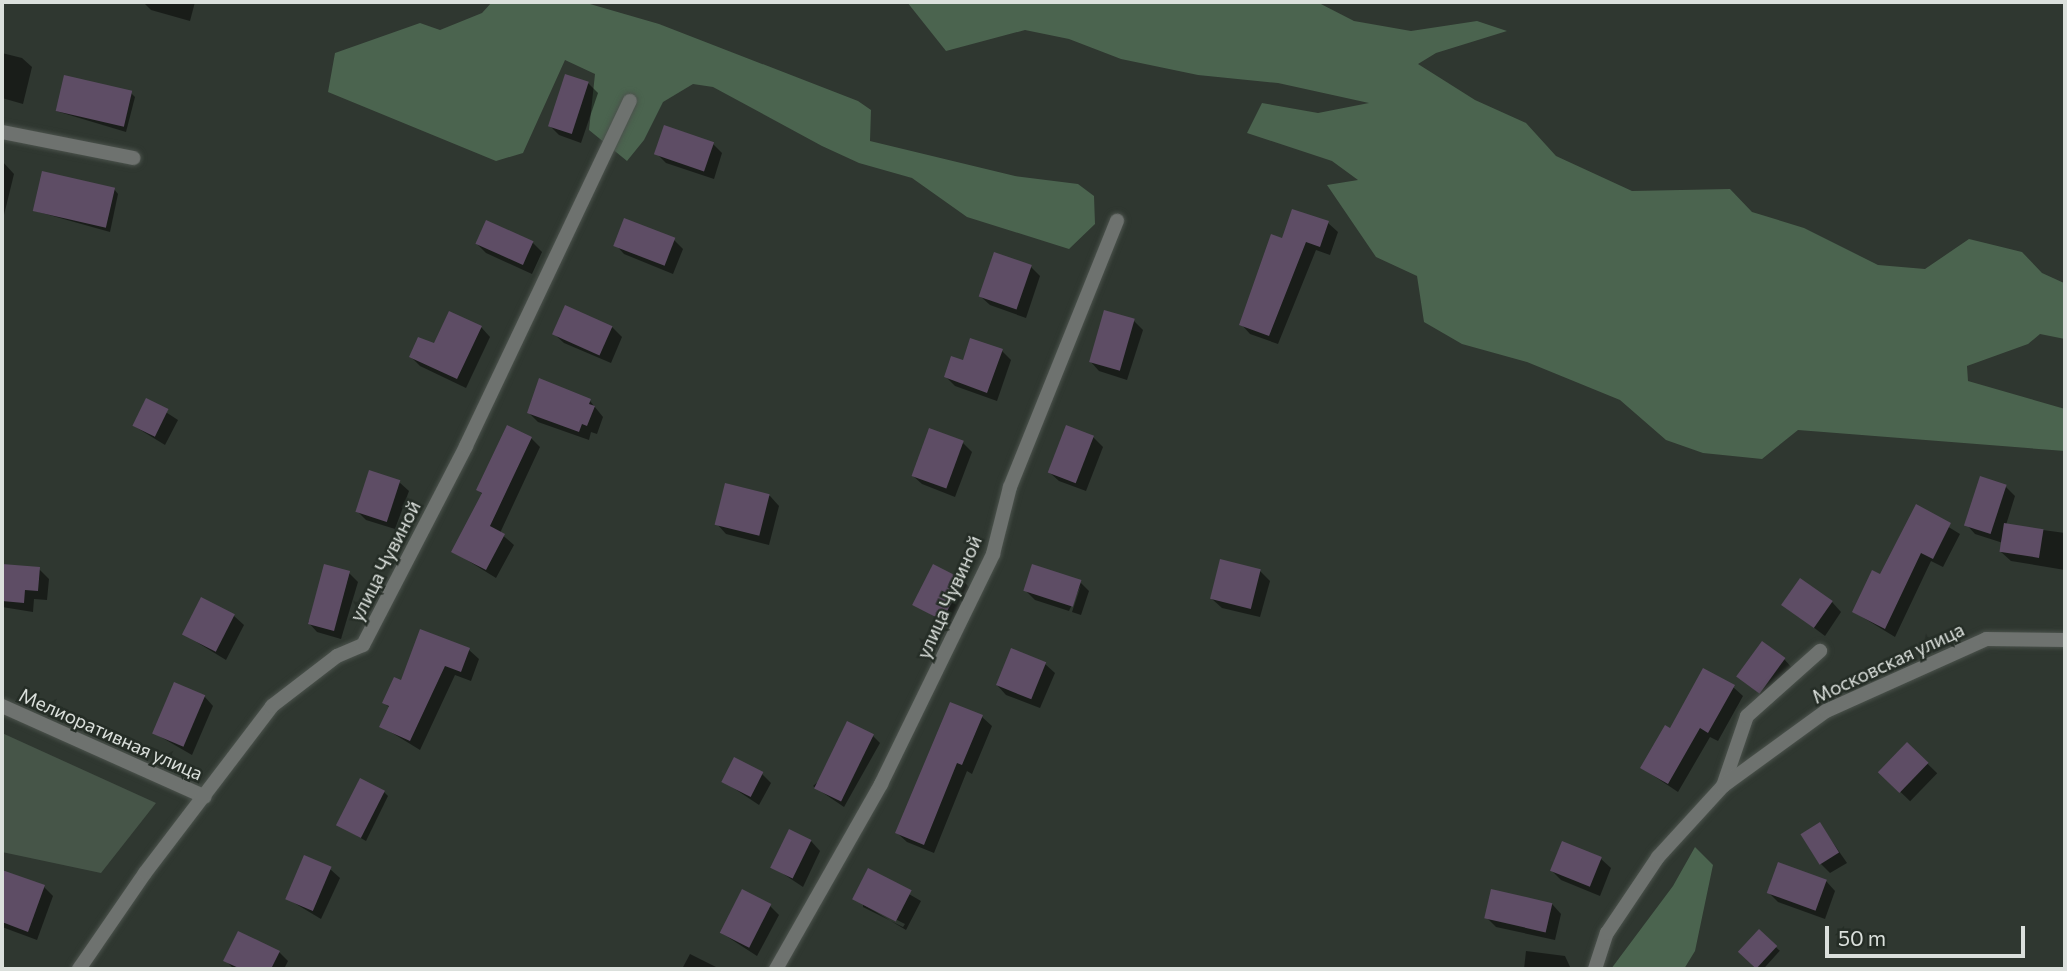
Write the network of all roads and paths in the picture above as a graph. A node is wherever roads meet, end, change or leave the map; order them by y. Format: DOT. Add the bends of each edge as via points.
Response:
graph roads {
  1 [pos="630,101"];
  2 [pos="2,132"];
  3 [pos="134,158"];
  4 [pos="1117,221"];
  5 [pos="2065,640"];
  6 [pos="1820,651"];
  7 [pos="2,706"];
  8 [pos="1723,786"];
  9 [pos="205,797"];
  10 [pos="79,969"];
  11 [pos="776,969"];
  12 [pos="1595,969"];
  1 -- 9 [label="street, улица Чувиной" via="466,446 363,645 337,656 272,706"];
  2 -- 3 [label="street"];
  4 -- 11 [label="street, улица Чувиной" via="1010,487 993,554 881,784"];
  5 -- 8 [label="street, Московская улица" via="1986,639 1826,711"];
  6 -- 8 [label="street" via="1747,716"];
  7 -- 9 [label="street, Мелиоративная улица"];
  8 -- 12 [label="street, Московская улица" via="1658,857 1606,933"];
  9 -- 10 [label="street, улица Чувиной"];
}
